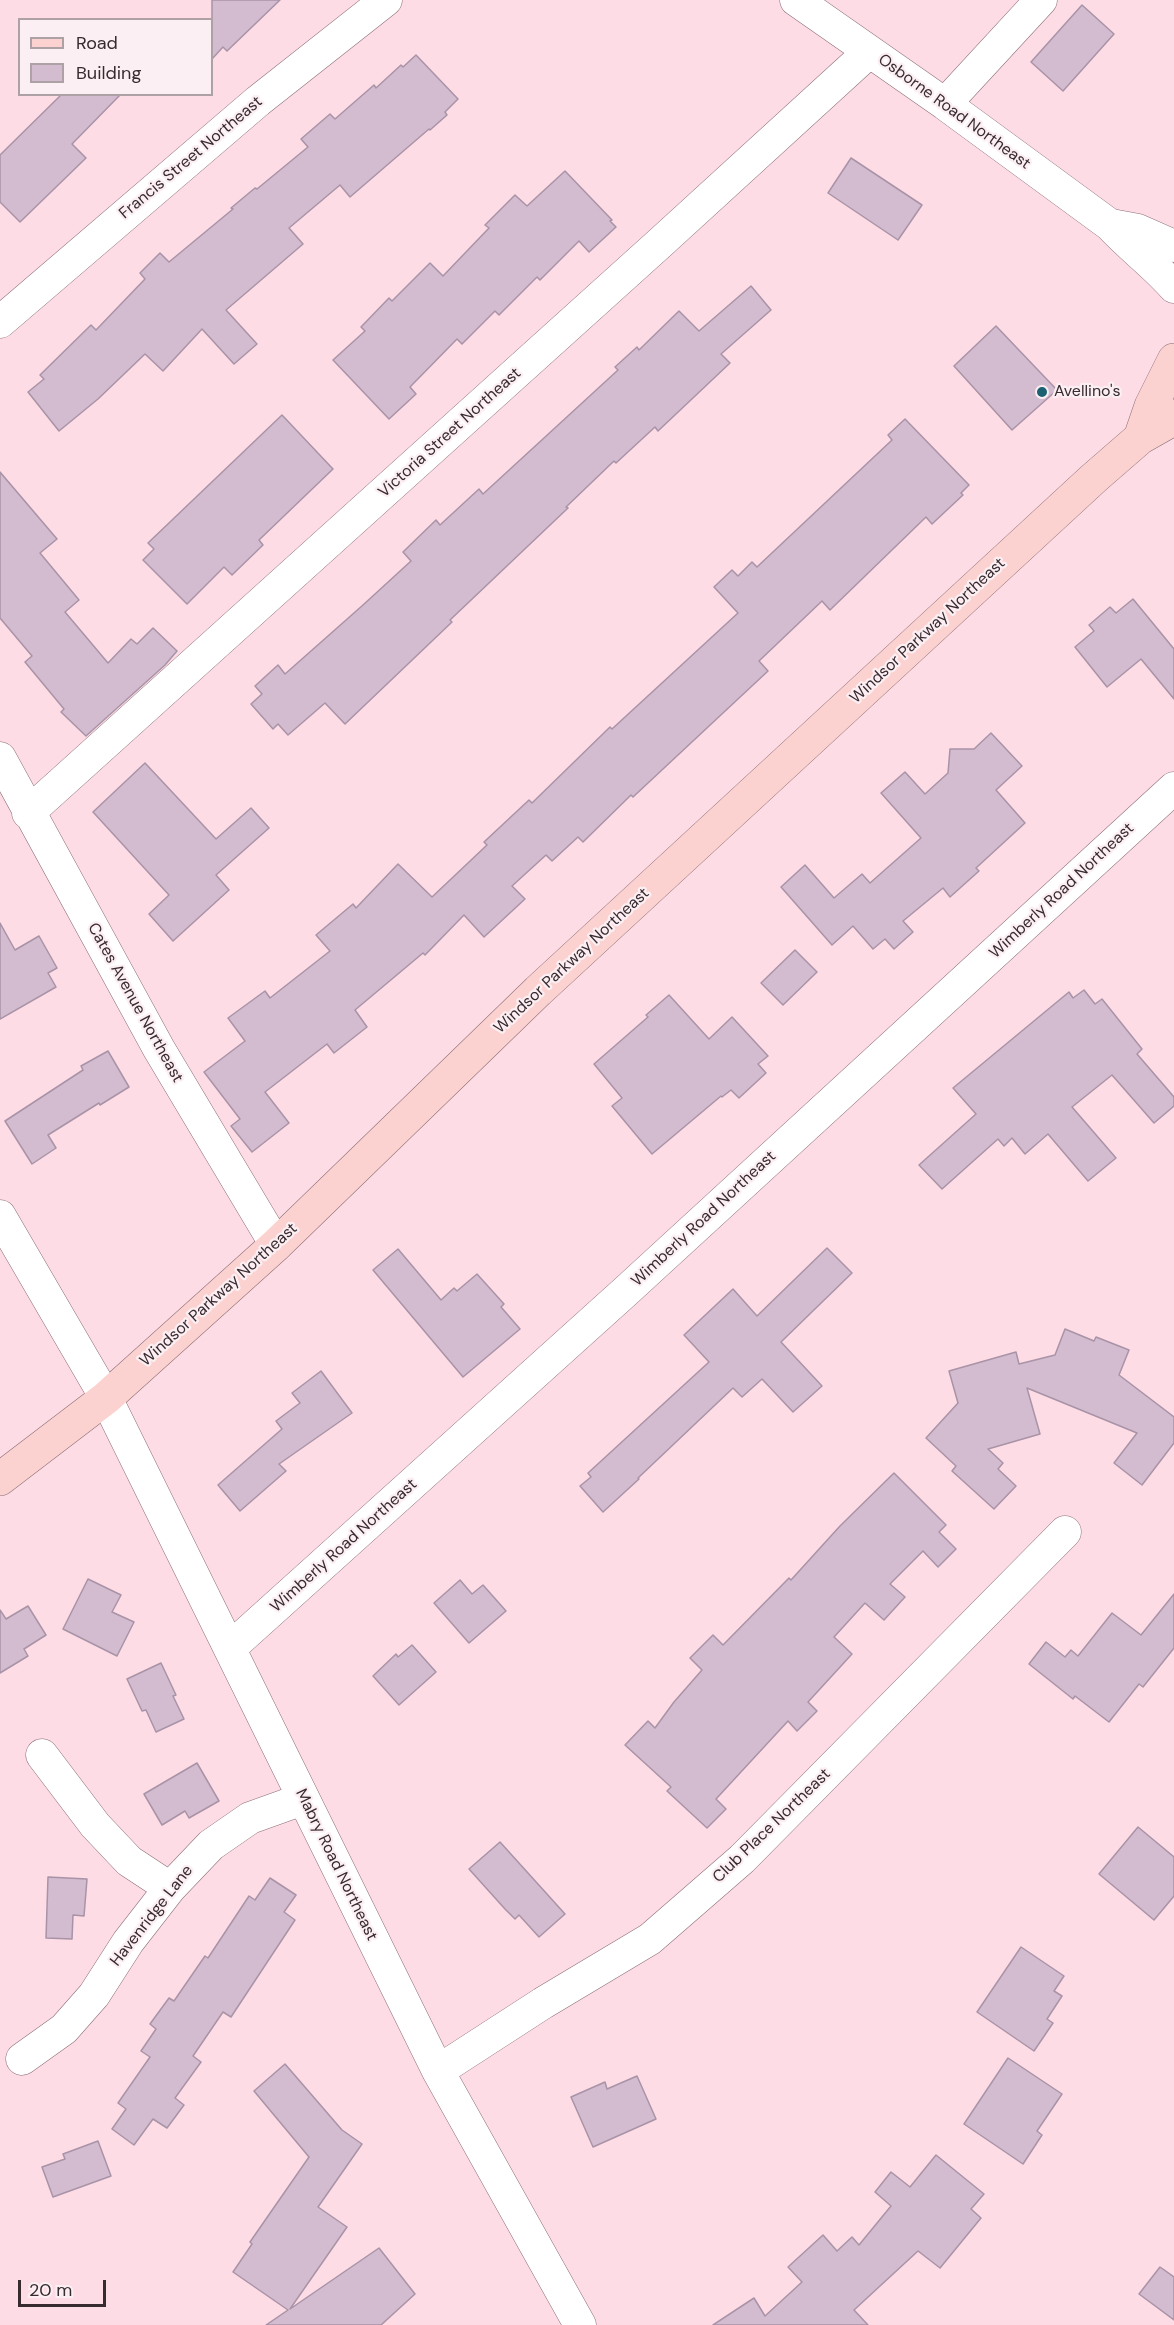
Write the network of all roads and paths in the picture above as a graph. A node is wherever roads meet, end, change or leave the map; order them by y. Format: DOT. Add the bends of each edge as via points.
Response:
graph roads {
  1 [pos="386,0"];
  2 [pos="796,0"];
  3 [pos="1041,0"];
  4 [pos="869,52"];
  5 [pos="945,104"];
  6 [pos="1110,225"];
  7 [pos="1174,246"];
  8 [pos="1174,286"];
  9 [pos="0,322"];
  10 [pos="1174,360"];
  11 [pos="1174,416"];
  12 [pos="1140,438"];
  13 [pos="0,758"];
  14 [pos="1174,788"];
  15 [pos="28,813"];
  16 [pos="0,1216"];
  17 [pos="276,1245"];
  18 [pos="106,1398"];
  19 [pos="0,1479"];
  20 [pos="1065,1532"];
  21 [pos="231,1648"];
  22 [pos="42,1755"];
  23 [pos="303,1798"];
  24 [pos="170,1888"];
  25 [pos="22,2059"];
  26 [pos="438,2071"];
  27 [pos="580,2325"];
  1 -- 9 [label="street, Francis Street Northeast" via="258,101"];
  2 -- 4 [label="street, Osborne Road Northeast"];
  3 -- 5 [label="street"];
  4 -- 5 [label="street, Osborne Road Northeast"];
  4 -- 15 [label="street, Victoria Street Northeast"];
  5 -- 6 [label="street, Osborne Road Northeast"];
  6 -- 7 [label="street, Osborne Road Northeast" via="1138,230"];
  6 -- 8 [label="street, Osborne Road Northeast"];
  10 -- 12 [label="street, Windsor Parkway Northeast"];
  11 -- 12 [label="street, Windsor Parkway Northeast"];
  12 -- 17 [label="street, Windsor Parkway Northeast" via="538,991"];
  13 -- 15 [label="street, Cates Avenue Northeast"];
  14 -- 21 [label="street, Wimberly Road Northeast"];
  15 -- 17 [label="street, Cates Avenue Northeast" via="159,1049"];
  16 -- 18 [label="street, Mabry Road Northeast"];
  17 -- 18 [label="street, Windsor Parkway Northeast"];
  18 -- 19 [label="street, Windsor Parkway Northeast"];
  18 -- 21 [label="street, Mabry Road Northeast"];
  20 -- 26 [label="street, Club Place Northeast" via="742,1859 650,1939"];
  21 -- 23 [label="street, Mabry Road Northeast"];
  22 -- 24 [label="street" via="95,1825 129,1861"];
  23 -- 24 [label="street, Havenridge Lane" via="250,1818 211,1845"];
  23 -- 26 [label="street, Mabry Road Northeast"];
  24 -- 25 [label="street, Havenridge Lane" via="94,1995 64,2029"];
  26 -- 27 [label="street, Mabry Road Northeast"];
}
